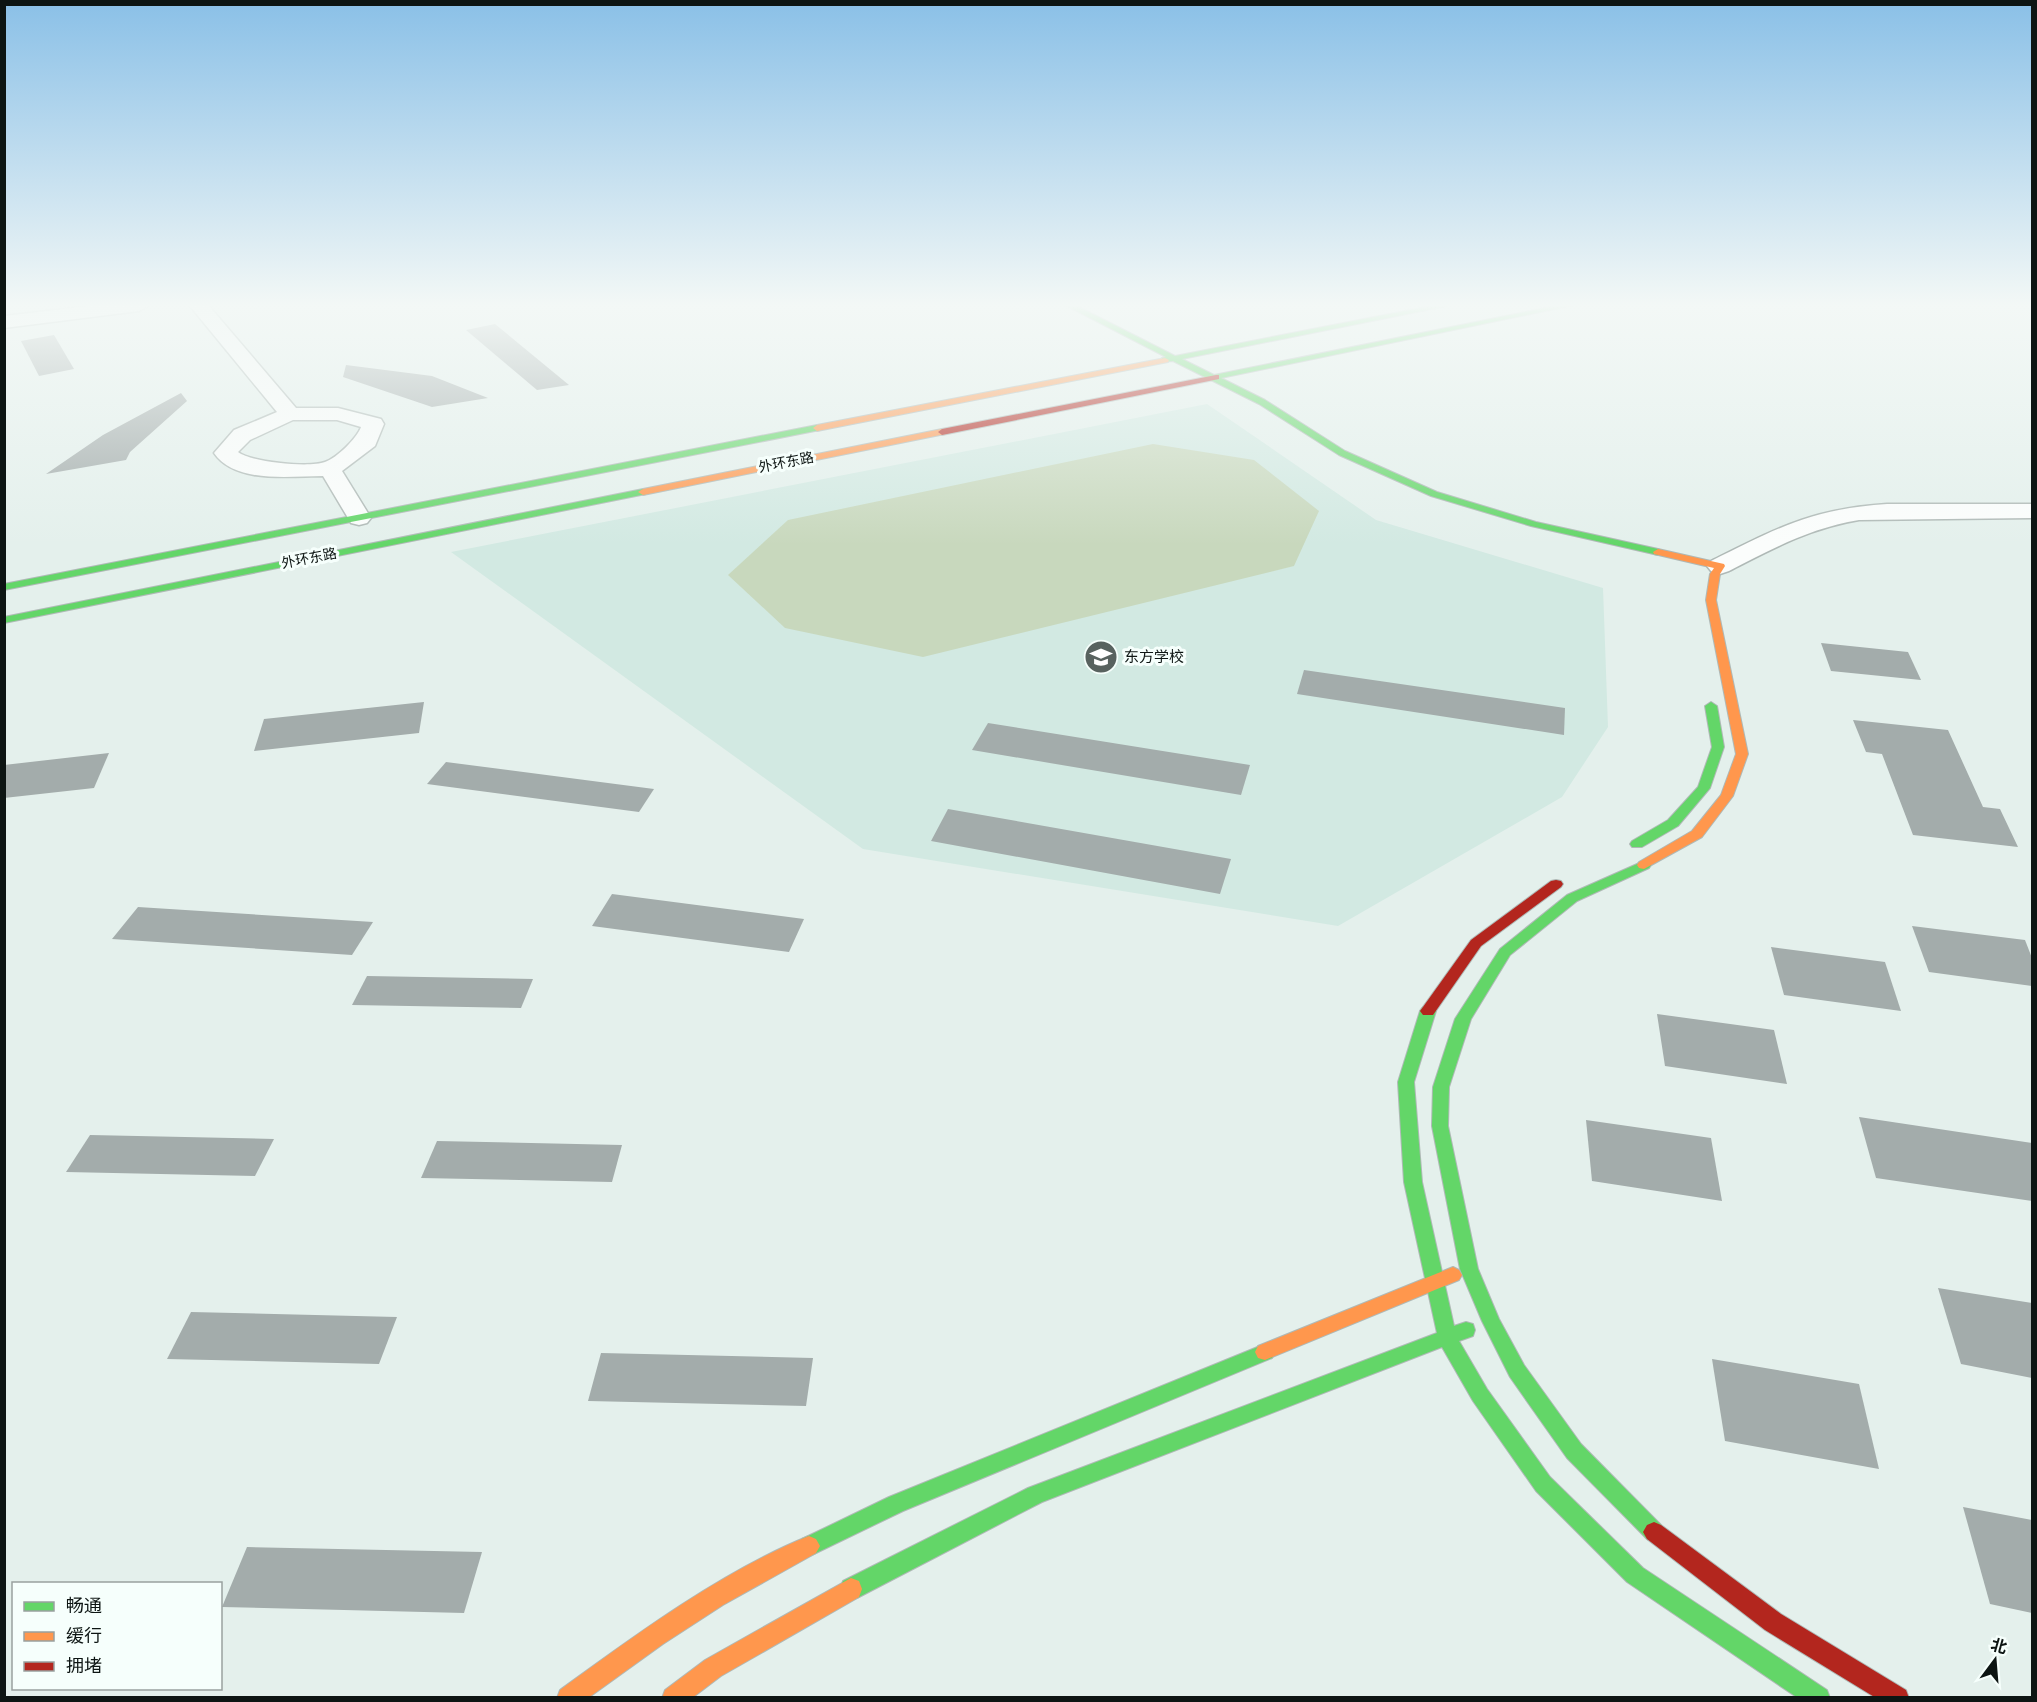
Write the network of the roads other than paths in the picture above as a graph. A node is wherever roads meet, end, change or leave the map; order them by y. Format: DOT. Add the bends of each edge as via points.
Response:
graph roads {
  1 [pos="266,385"];
  2 [pos="1038,385"];
  3 [pos="1167,385"];
  4 [pos="1219,385"];
  5 [pos="1227,385"];
  6 [pos="290,414"];
  7 [pos="1293,439"];
  8 [pos="1322,458"];
  9 [pos="330,469"];
  10 [pos="2032,511"];
  11 [pos="359,518"];
  12 [pos="1707,568"];
  13 [pos="4,587"];
  14 [pos="4,620"];
  15 [pos="1708,692"];
  16 [pos="1627,849"];
  17 [pos="1571,877"];
  18 [pos="1468,1269"];
  19 [pos="1434,1283"];
  20 [pos="1491,1321"];
  21 [pos="1447,1338"];
  22 [pos="568,1698"];
  23 [pos="673,1698"];
  24 [pos="1818,1698"];
  25 [pos="1898,1698"];
  1 -- 6 [label="street"];
  2 -- 11 [label="main road, 外环东路"];
  3 -- 14 [label="main road, 外环东路"];
  4 -- 7 [label="main road"];
  5 -- 12 [label="main road" via="1262,402 1342,453 1434,494"];
  6 -- 9 [label="street" via="338,414 373,424 367,441"];
  6 -- 9 [label="street" via="242,435 225,453 240,464 270,469"];
  8 -- 12 [label="main road" via="1422,501 1527,534"];
  9 -- 11 [label="street"];
  10 -- 12 [label="street" via="1992,515 1869,512 1803,525"];
  11 -- 13 [label="main road, 外环东路"];
  12 -- 18 [label="main road" via="1742,754 1727,796 1697,834 1648,863 1572,898 1505,952 1463,1019 1441,1087 1440,1126"];
  15 -- 16 [label="main road" via="1718,747 1704,788 1673,823"];
  17 -- 19 [label="main road" via="1552,886 1476,943 1428,1011 1406,1082 1413,1182"];
  18 -- 19 [label="main road"];
  18 -- 20 [label="main road"];
  19 -- 21 [label="main road"];
  19 -- 22 [label="main road" via="885,1509 778,1561 633,1650"];
  20 -- 21 [label="main road"];
  20 -- 25 [label="main road" via="1517,1371 1574,1451 1660,1539 1773,1623"];
  21 -- 23 [label="main road" via="1035,1496 836,1597 713,1668"];
  21 -- 24 [label="main road" via="1480,1395 1543,1484 1635,1575"];
}
